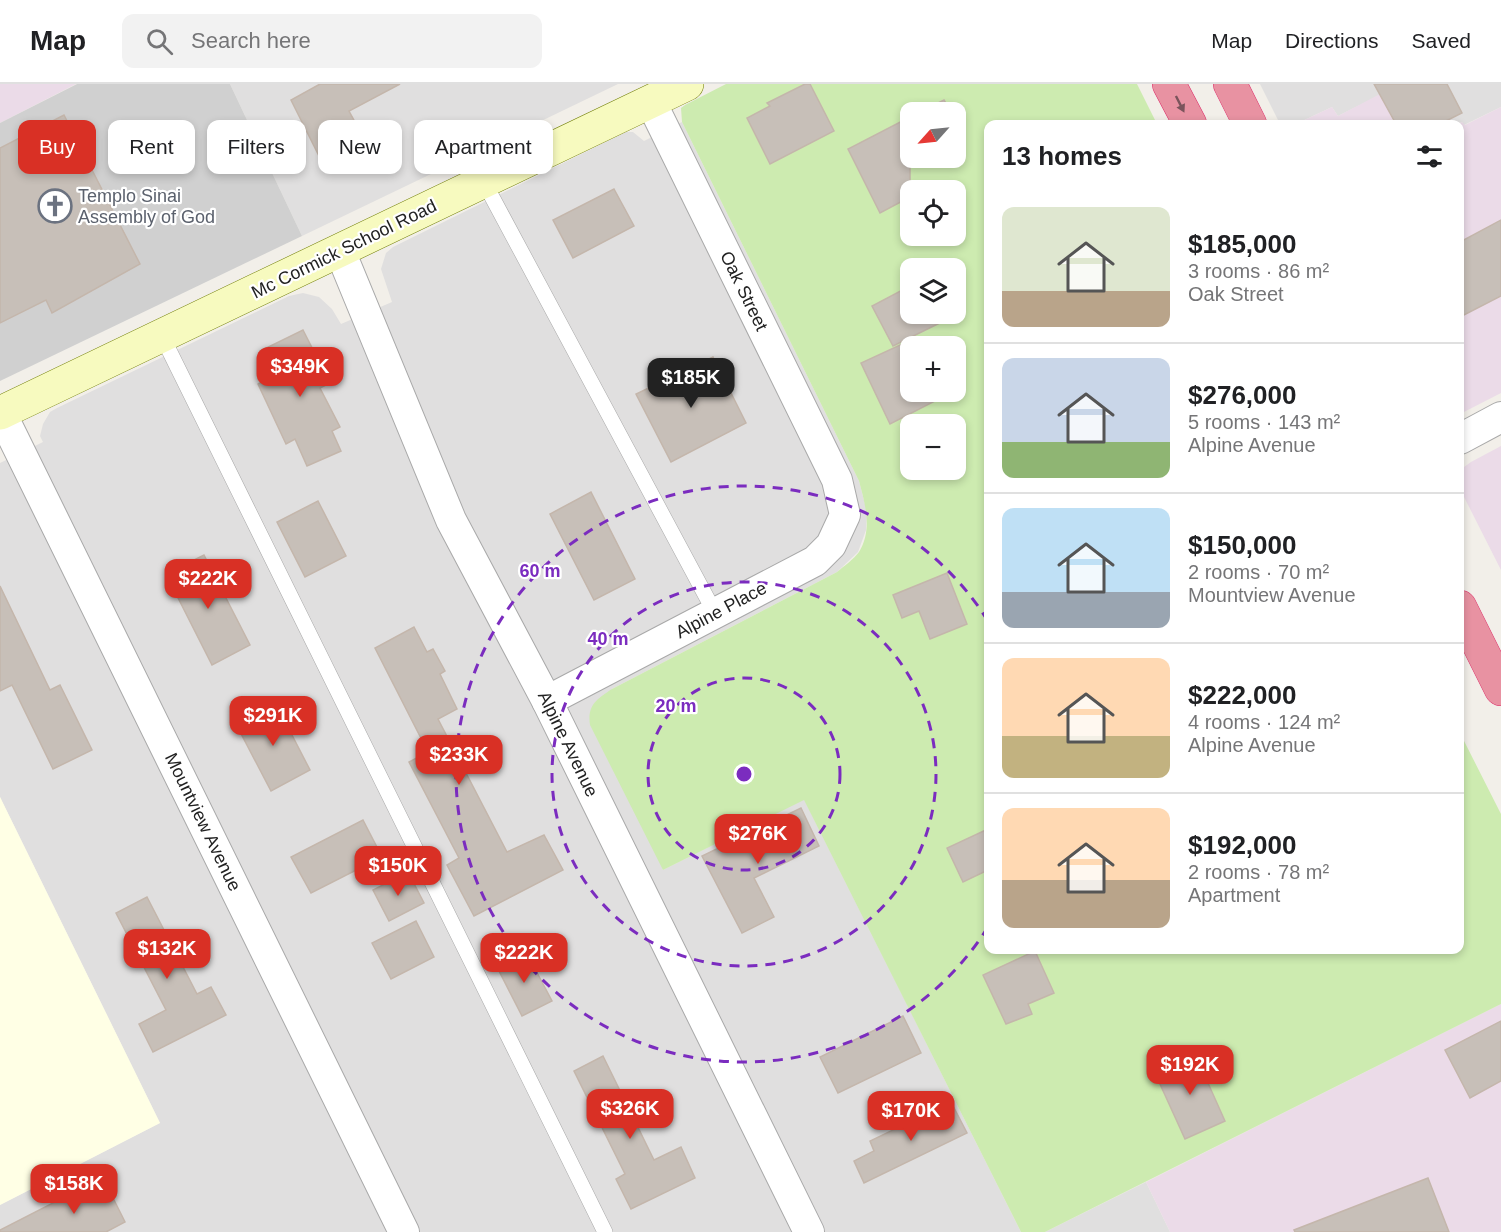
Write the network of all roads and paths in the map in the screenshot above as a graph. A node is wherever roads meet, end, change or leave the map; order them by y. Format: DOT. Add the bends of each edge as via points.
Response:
graph roads {
  1 [pos="687,84"];
  2 [pos="1169,84"];
  3 [pos="1230,84"];
  4 [pos="651,102"];
  5 [pos="1188,120"];
  6 [pos="1248,120"];
  7 [pos="484,182"];
  8 [pos="340,251"];
  9 [pos="162,336"];
  10 [pos="0,413"];
  11 [pos="1501,417"];
  12 [pos="1464,437"];
  13 [pos="837,480"];
  14 [pos="715,613"];
  15 [pos="1464,615"];
  16 [pos="1501,689"];
  17 [pos="547,700"];
  18 [pos="404,1232"];
  19 [pos="605,1232"];
  20 [pos="809,1232"];
  1 -- 4 [label="street, Mc Cormick School Road"];
  2 -- 5 [label="highway, one-way"];
  3 -- 6 [label="highway"];
  4 -- 7 [label="street, Mc Cormick School Road"];
  4 -- 13 [label="street, Oak Street"];
  7 -- 8 [label="street, Mc Cormick School Road"];
  7 -- 14 [label="lane"];
  8 -- 9 [label="street, Mc Cormick School Road"];
  8 -- 17 [label="street, Alpine Avenue" via="451,520"];
  9 -- 10 [label="street, Mc Cormick School Road"];
  9 -- 19 [label="lane"];
  10 -- 18 [label="street, Mountview Avenue"];
  11 -- 12 [label="street"];
  13 -- 14 [label="street, Alpine Place" via="845,514 831,545 815,561"];
  14 -- 17 [label="street, Alpine Place"];
  15 -- 16 [label="highway"];
  17 -- 20 [label="street, Alpine Avenue"];
}
